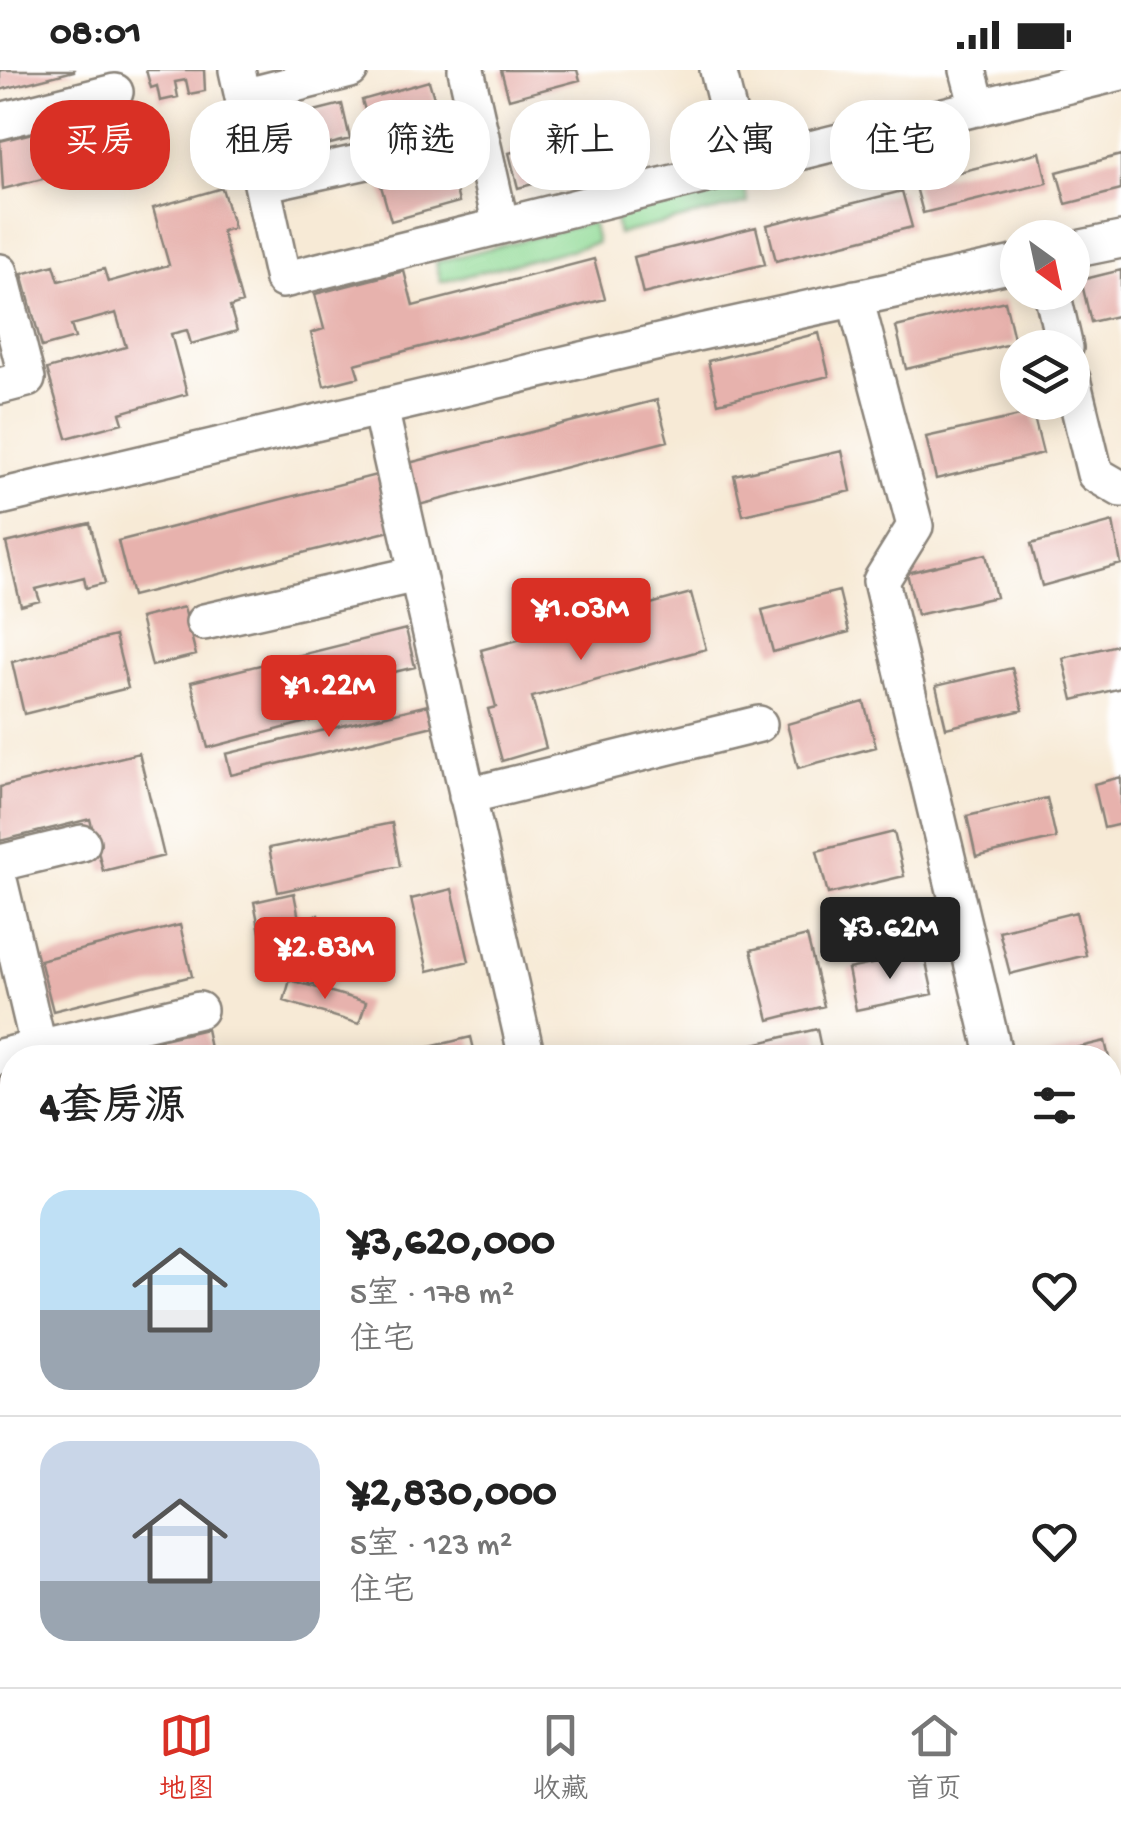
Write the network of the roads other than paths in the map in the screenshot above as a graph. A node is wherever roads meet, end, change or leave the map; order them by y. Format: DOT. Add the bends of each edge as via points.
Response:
graph roads {
  1 [pos="350,70"];
  2 [pos="466,70"];
  3 [pos="718,70"];
  4 [pos="968,70"];
  5 [pos="1121,72"];
  6 [pos="240,84"];
  7 [pos="115,92"];
  8 [pos="473,100"];
  9 [pos="726,100"];
  10 [pos="978,108"];
  11 [pos="0,121"];
  12 [pos="810,149"];
  13 [pos="490,176"];
  14 [pos="670,184"];
  15 [pos="263,190"];
  16 [pos="501,226"];
  17 [pos="1121,240"];
  18 [pos="1090,246"];
  19 [pos="1000,266"];
  20 [pos="0,272"];
  21 [pos="856,298"];
  22 [pos="0,386"];
  23 [pos="380,408"];
  24 [pos="1082,420"];
  25 [pos="1121,490"];
  26 [pos="0,498"];
  27 [pos="417,574"];
  28 [pos="204,622"];
  29 [pos="759,724"];
  30 [pos="467,796"];
  31 [pos="82,843"];
  32 [pos="0,863"];
  33 [pos="0,884"];
  34 [pos="199,1010"];
  35 [pos="38,1045"];
  36 [pos="70,1045"];
  37 [pos="524,1045"];
  38 [pos="992,1045"];
  1 -- 6 [label="lane"];
  2 -- 8 [label="lane"];
  3 -- 9 [label="lane"];
  4 -- 10 [label="lane"];
  5 -- 10 [label="lane"];
  7 -- 11 [label="lane"];
  10 -- 12 [label="lane"];
  13 -- 16 [label="lane"];
  14 -- 16 [label="lane"];
  15 -- 16 [label="lane" via="283,280"];
  17 -- 18 [label="lane"];
  19 -- 21 [label="lane"];
  20 -- 22 [label="lane" via="27,380"];
  21 -- 23 [label="lane"];
  21 -- 38 [label="lane" via="914,526 881,581"];
  23 -- 26 [label="lane"];
  23 -- 27 [label="lane"];
  24 -- 25 [label="lane" via="1095,474"];
  27 -- 28 [label="lane"];
  27 -- 30 [label="lane"];
  29 -- 30 [label="lane"];
  30 -- 37 [label="lane"];
  31 -- 32 [label="lane"];
  33 -- 35 [label="lane"];
  34 -- 36 [label="lane"];
}
